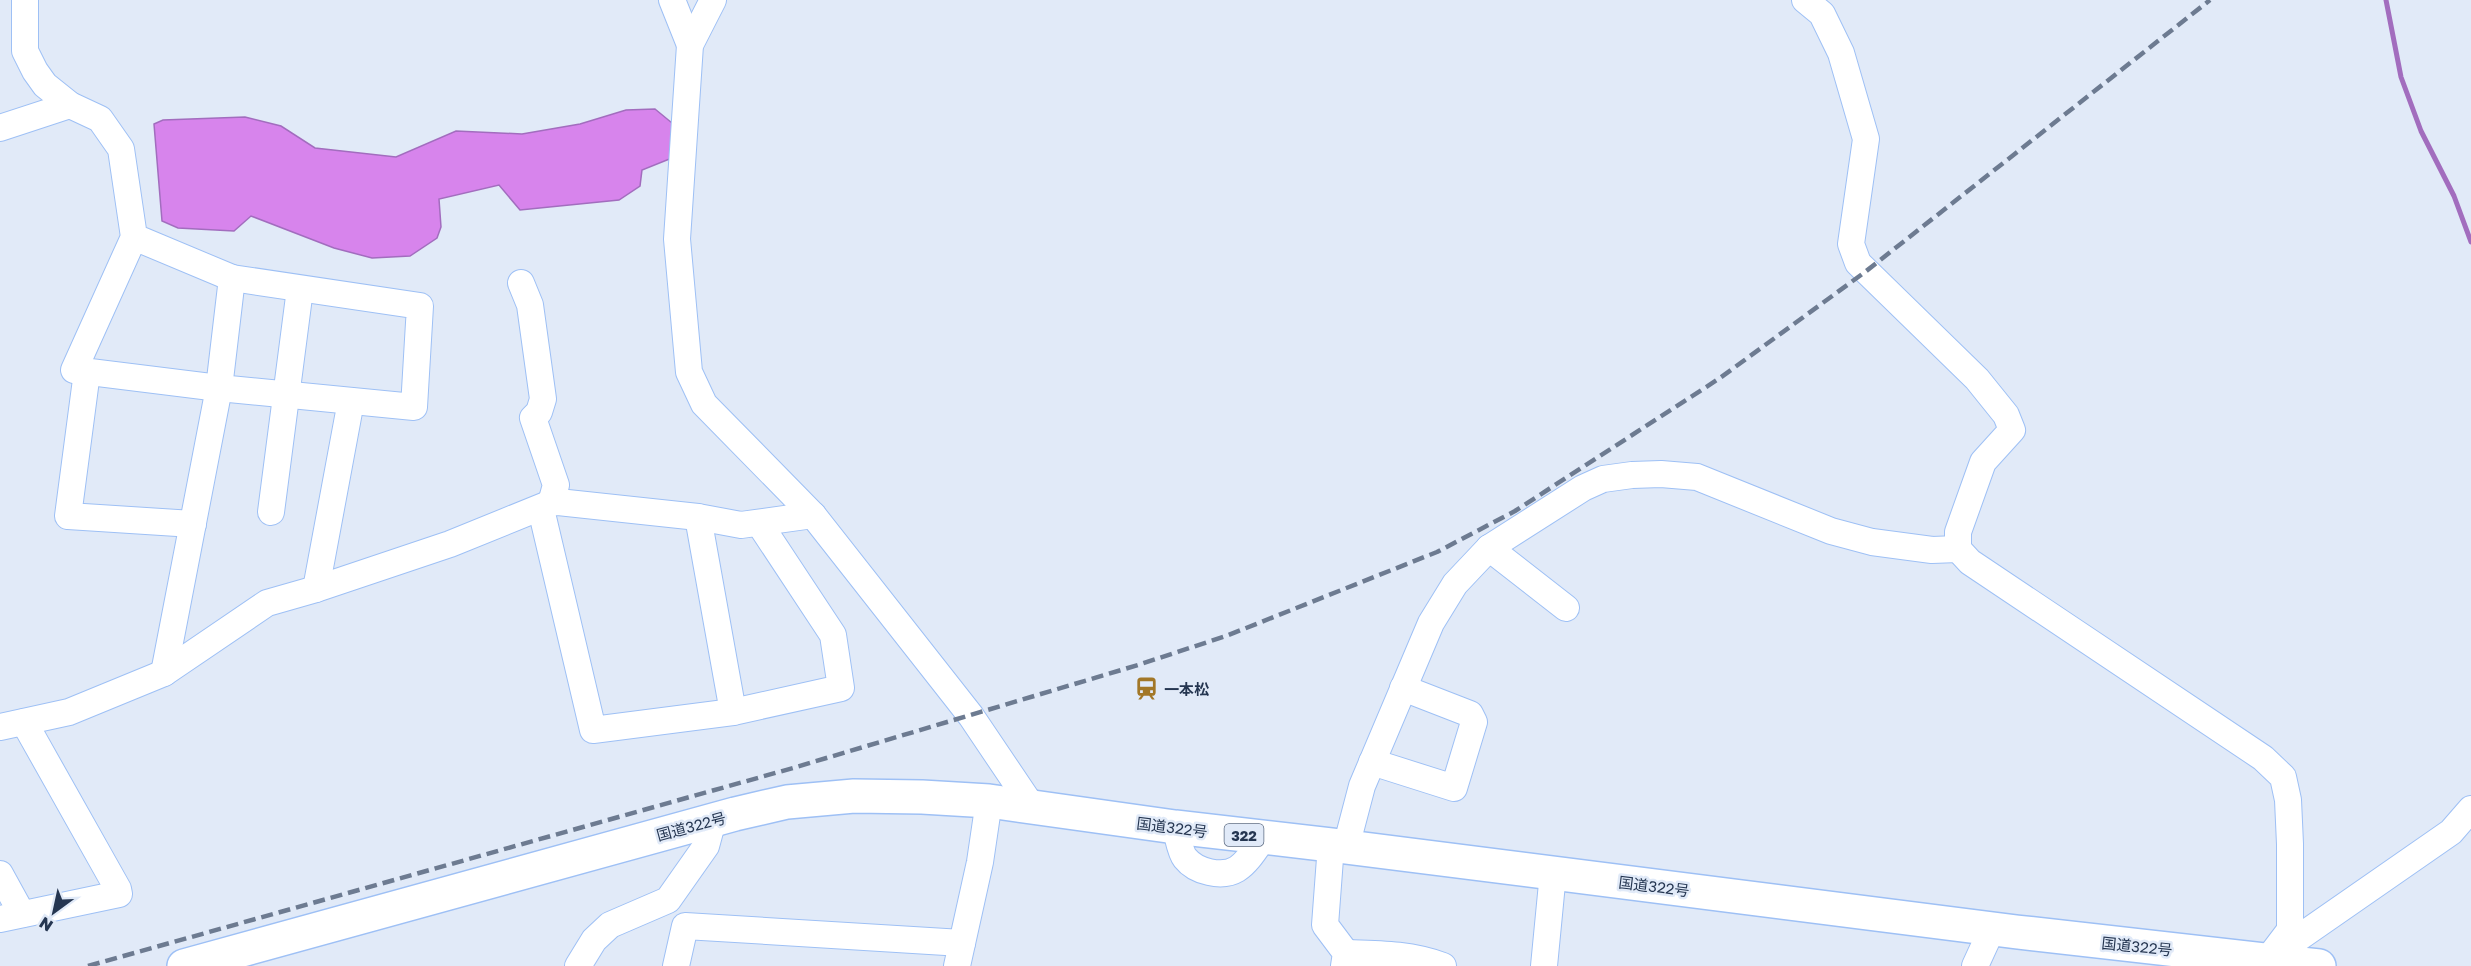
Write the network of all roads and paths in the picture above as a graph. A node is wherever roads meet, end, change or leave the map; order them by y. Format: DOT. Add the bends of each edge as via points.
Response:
graph roads {
  1 [pos="25,0"];
  2 [pos="672,0"];
  3 [pos="713,0"];
  4 [pos="1805,0"];
  5 [pos="690,45"];
  6 [pos="70,105"];
  7 [pos="0,128"];
  8 [pos="134,237"];
  9 [pos="232,278"];
  10 [pos="521,283"];
  11 [pos="300,289"];
  12 [pos="87,372"];
  13 [pos="219,388"];
  14 [pos="286,394"];
  15 [pos="351,401"];
  16 [pos="546,506"];
  17 [pos="271,512"];
  18 [pos="813,515"];
  19 [pos="698,518"];
  20 [pos="759,523"];
  21 [pos="193,524"];
  22 [pos="1489,548"];
  23 [pos="1958,549"];
  24 [pos="316,589"];
  25 [pos="1566,608"];
  26 [pos="164,673"];
  27 [pos="1403,688"];
  28 [pos="734,712"];
  29 [pos="12,724"];
  30 [pos="1372,762"];
  31 [pos="989,801"];
  32 [pos="1033,808"];
  33 [pos="2469,811"];
  34 [pos="713,820"];
  35 [pos="1338,846"];
  36 [pos="1553,873"];
  37 [pos="0,874"];
  38 [pos="11,917"];
  39 [pos="1992,929"];
  40 [pos="959,955"];
  41 [pos="1345,959"];
  42 [pos="2247,961"];
  43 [pos="184,966"];
  44 [pos="578,966"];
  45 [pos="676,966"];
  46 [pos="1443,966"];
  47 [pos="1544,966"];
  48 [pos="1975,966"];
  49 [pos="2319,966"];
  1 -- 6 [label="street" via="25,51 45,85"];
  2 -- 5 [label="street"];
  3 -- 5 [label="street"];
  4 -- 23 [label="street" via="1822,14 1841,54 1866,139 1851,244 1858,263 1977,379 2007,415 2012,430 1983,462 1958,532"];
  5 -- 18 [label="street" via="677,239 689,372 704,404"];
  6 -- 7 [label="street"];
  6 -- 8 [label="street" via="100,119 121,149"];
  8 -- 9 [label="street"];
  8 -- 12 [label="street" via="74,370"];
  9 -- 11 [label="street"];
  9 -- 13 [label="street"];
  10 -- 16 [label="street" via="530,305 543,399 533,418 556,485"];
  11 -- 14 [label="street"];
  11 -- 15 [label="street" via="420,306 414,407"];
  12 -- 13 [label="street"];
  12 -- 21 [label="street" via="68,516"];
  13 -- 14 [label="street"];
  13 -- 21 [label="street"];
  14 -- 15 [label="street"];
  14 -- 17 [label="street"];
  15 -- 24 [label="street"];
  16 -- 19 [label="street" via="558,502"];
  16 -- 24 [label="street"];
  16 -- 28 [label="street" via="593,730"];
  18 -- 20 [label="street"];
  18 -- 32 [label="street" via="971,716"];
  19 -- 20 [label="street" via="741,525"];
  19 -- 28 [label="street"];
  20 -- 28 [label="street" via="833,634 841,688"];
  21 -- 26 [label="street"];
  22 -- 23 [label="street" via="1583,488 1603,480 1661,474 1697,477 1831,531 1872,542 1932,550"];
  22 -- 25 [label="street"];
  22 -- 27 [label="street" via="1445,598"];
  23 -- 42 [label="street" via="1970,562 2264,758 2283,777 2288,800 2290,930"];
  24 -- 26 [label="street" via="267,603"];
  26 -- 29 [label="street" via="69,712"];
  27 -- 30 [label="street"];
  27 -- 30 [label="street" via="1470,714 1474,722 1454,788"];
  29 -- 38 [label="street" via="119,894"];
  30 -- 35 [label="street"];
  31 -- 32 [label="highway, 国道322号 / 322"];
  31 -- 34 [label="highway, 国道322号 / 322" via="854,796 787,802"];
  31 -- 40 [label="street"];
  32 -- 35 [label="highway, 国道322号 / 322"];
  33 -- 42 [label="street" via="2451,832"];
  34 -- 43 [label="highway, 国道322号 / 322"];
  34 -- 44 [label="street" via="706,846 668,900 610,925 594,940"];
  35 -- 36 [label="highway, 国道322号 / 322"];
  35 -- 41 [label="street" via="1325,925"];
  36 -- 39 [label="highway, 国道322号 / 322"];
  36 -- 47 [label="street"];
  37 -- 38 [label="street"];
  39 -- 42 [label="highway, 国道322号 / 322"];
  39 -- 48 [label="street"];
  40 -- 45 [label="street" via="685,926"];
  41 -- 46 [label="street" via="1398,954"];
  42 -- 49 [label="highway, 国道322号 / 322"];
}
